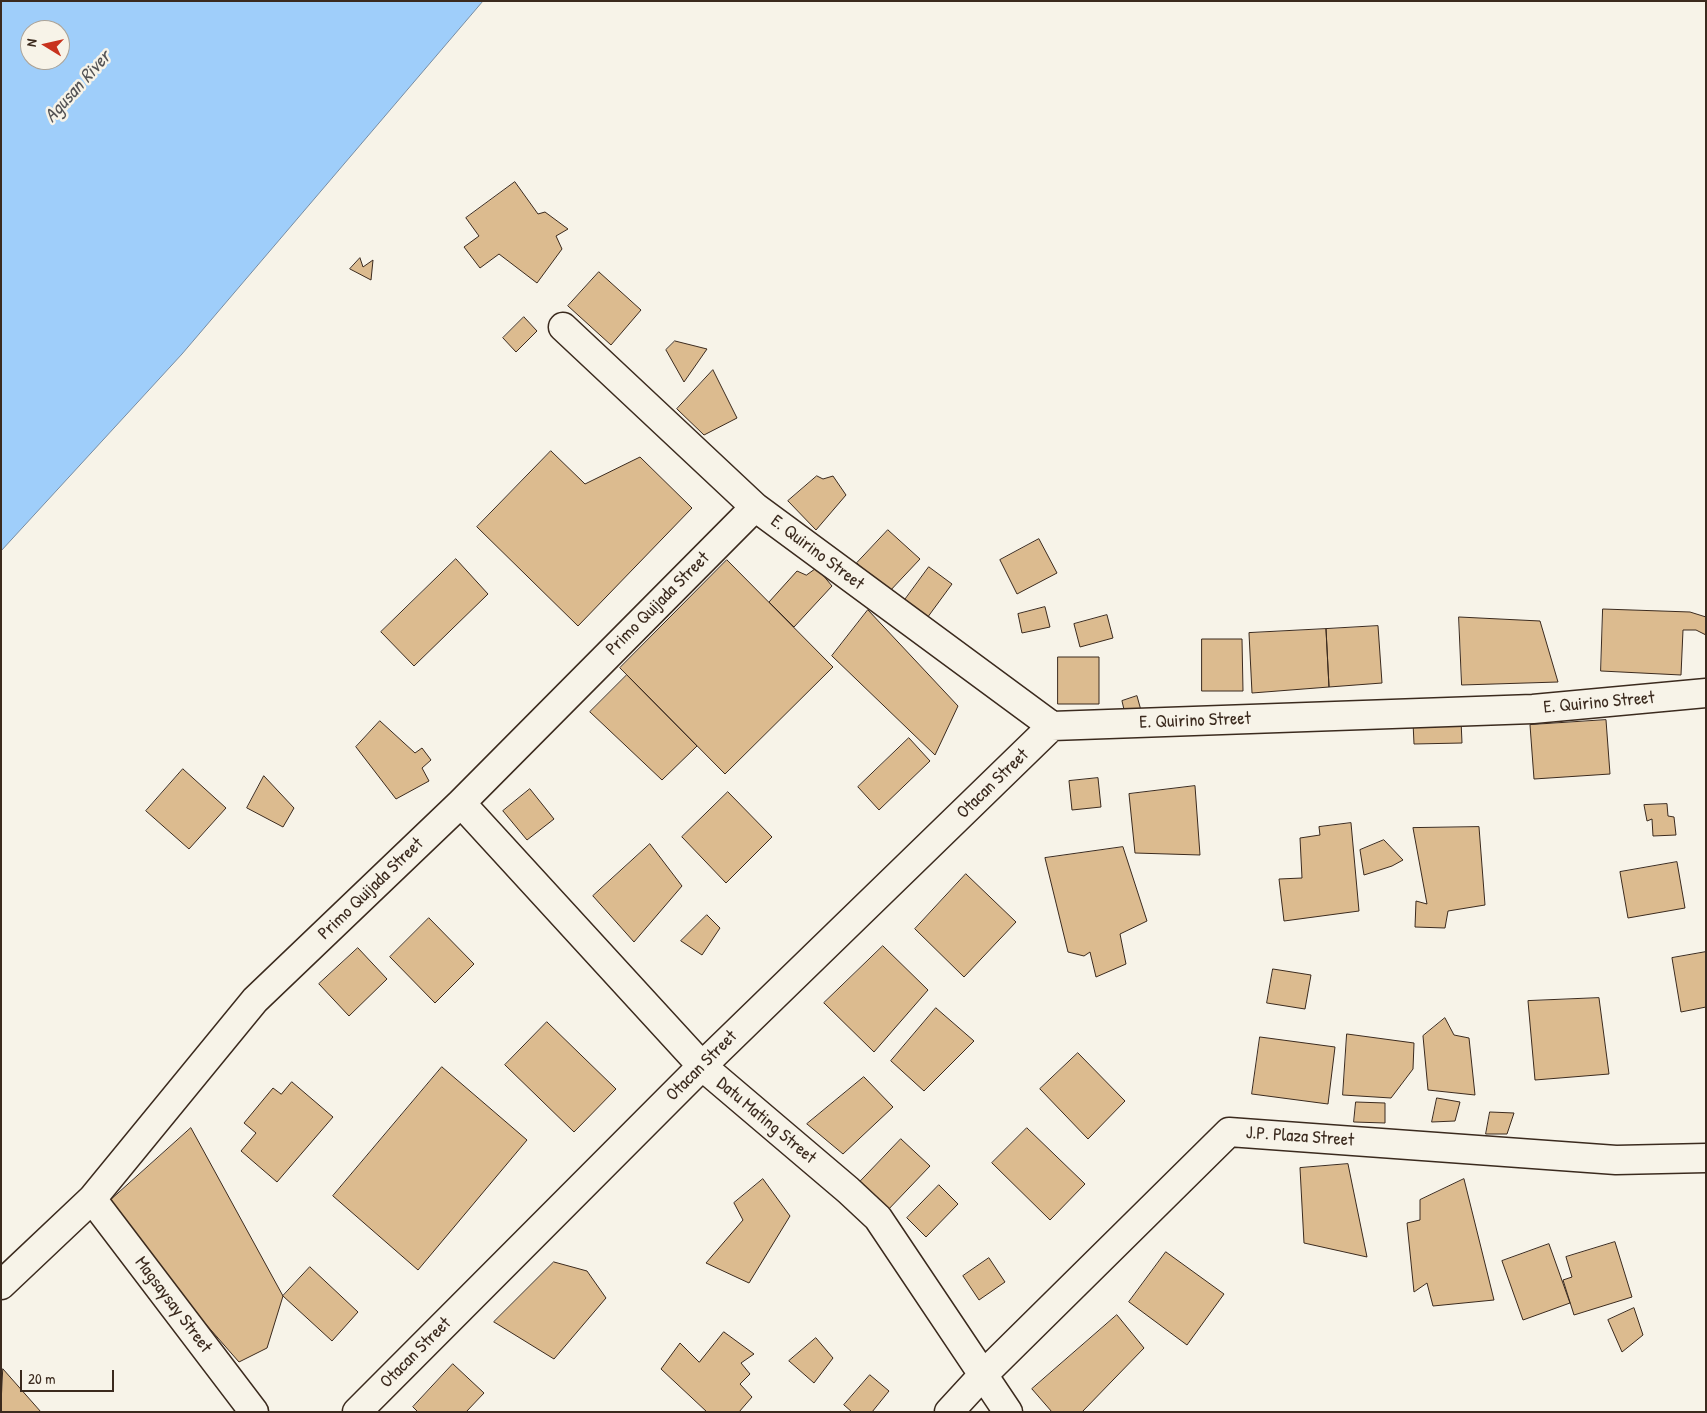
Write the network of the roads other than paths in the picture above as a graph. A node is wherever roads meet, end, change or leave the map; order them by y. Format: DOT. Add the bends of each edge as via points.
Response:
graph roads {
  1 [pos="563,327"];
  2 [pos="755,507"];
  3 [pos="1706,693"];
  4 [pos="1052,726"];
  5 [pos="461,803"];
  6 [pos="702,1066"];
  7 [pos="1706,1158"];
  8 [pos="92,1199"];
  9 [pos="1,1285"];
  10 [pos="983,1375"];
  11 [pos="254,1412"];
  12 [pos="357,1412"];
  13 [pos="949,1412"];
  14 [pos="1008,1412"];
  1 -- 2 [label="street, E. Quirino Street"];
  2 -- 4 [label="street, E. Quirino Street"];
  2 -- 5 [label="street, Primo Quijada Street"];
  3 -- 4 [label="street, E. Quirino Street" via="1533,709"];
  4 -- 6 [label="street, Otacan Street"];
  5 -- 6 [label="street, Datu Mating Street"];
  5 -- 8 [label="street, Primo Quijada Street" via="255,1000"];
  6 -- 10 [label="street, Datu Mating Street" via="878,1218"];
  6 -- 12 [label="street, Otacan Street"];
  7 -- 10 [label="street, J.P. Plaza Street" via="1616,1160 1228,1132"];
  8 -- 9 [label="street, Primo Quijada Street"];
  8 -- 11 [label="street, Magsaysay Street"];
  10 -- 13 [label="street, J.P. Plaza Street"];
  10 -- 14 [label="street, Datu Mating Street"];
}
